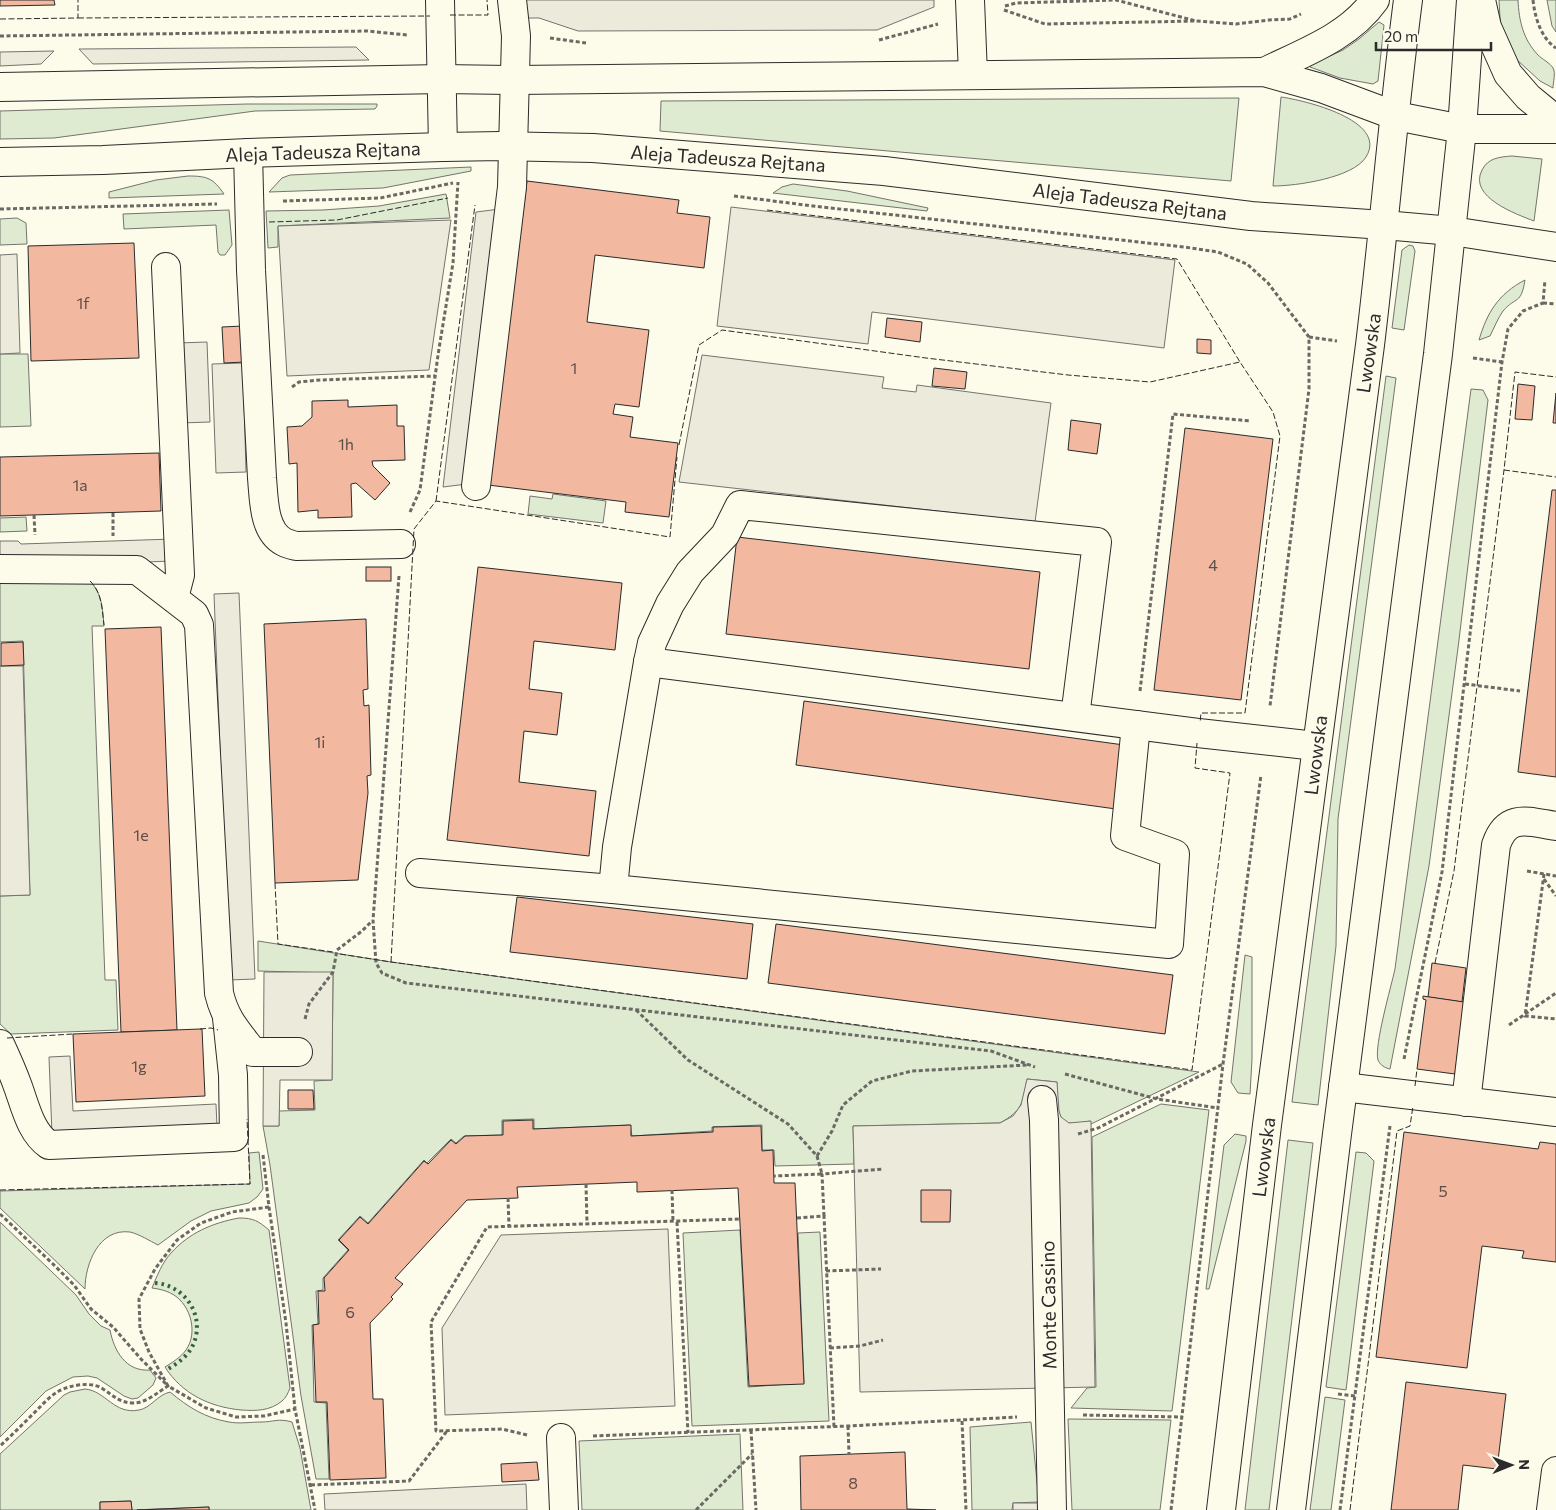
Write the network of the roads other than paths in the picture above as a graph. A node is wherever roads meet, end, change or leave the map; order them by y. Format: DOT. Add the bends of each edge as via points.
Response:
graph roads {
  1 [pos="440,0"];
  2 [pos="512,0"];
  3 [pos="970,0"];
  4 [pos="1375,0"];
  5 [pos="1408,0"];
  6 [pos="1471,0"];
  7 [pos="1481,0"];
  8 [pos="1264,72"];
  9 [pos="973,75"];
  10 [pos="442,79"];
  11 [pos="515,80"];
  12 [pos="0,87"];
  13 [pos="1396,116"];
  14 [pos="1556,120"];
  15 [pos="1462,129"];
  16 [pos="1556,129"];
  17 [pos="513,146"];
  18 [pos="444,147"];
  19 [pos="248,153"];
  20 [pos="0,162"];
  21 [pos="1384,225"];
  22 [pos="1452,232"];
  23 [pos="1556,247"];
  24 [pos="166,267"];
  25 [pos="476,486"];
  26 [pos="401,544"];
  27 [pos="0,569"];
  28 [pos="174,598"];
  29 [pos="648,662"];
  30 [pos="1075,717"];
  31 [pos="1136,725"];
  32 [pos="1316,746"];
  33 [pos="1556,826"];
  34 [pos="420,873"];
  35 [pos="613,889"];
  36 [pos="226,1017"];
  37 [pos="0,1044"];
  38 [pos="298,1052"];
  39 [pos="1343,1087"];
  40 [pos="1042,1100"];
  41 [pos="1466,1102"];
  42 [pos="1556,1112"];
  43 [pos="561,1438"];
  44 [pos="1556,1471"];
  45 [pos="564,1510"];
  46 [pos="1052,1510"];
  47 [pos="1221,1510"];
  48 [pos="1291,1510"];
  49 [pos="1551,1510"];
  1 -- 10 [label="main road"];
  2 -- 11 [label="main road" via="516,36"];
  3 -- 9 [label="main road"];
  4 -- 8 [label="main road" via="1344,32"];
  5 -- 13 [label="main road, Lwowska"];
  6 -- 15 [label="main road"];
  7 -- 14 [label="main road" via="1487,27 1508,74 1528,98"];
  8 -- 9 [label="main road"];
  8 -- 13 [label="main road" via="1321,88"];
  9 -- 11 [label="main road"];
  10 -- 11 [label="main road"];
  10 -- 12 [label="main road"];
  10 -- 18 [label="main road"];
  11 -- 17 [label="main road"];
  13 -- 15 [label="main road"];
  13 -- 21 [label="main road, Lwowska"];
  15 -- 16 [label="main road"];
  15 -- 22 [label="main road"];
  17 -- 18 [label="main road, Aleja Tadeusza Rejtana"];
  17 -- 21 [label="main road, Aleja Tadeusza Rejtana" via="603,148 884,170 1251,216"];
  17 -- 25 [label="main road" via="513,173"];
  18 -- 19 [label="main road, Aleja Tadeusza Rejtana"];
  19 -- 20 [label="main road, Aleja Tadeusza Rejtana"];
  19 -- 26 [label="main road" via="254,342 264,506 271,528 282,541 296,546"];
  21 -- 22 [label="main road, Aleja Tadeusza Rejtana"];
  21 -- 32 [label="main road, Lwowska"];
  22 -- 23 [label="main road, Aleja Tadeusza Rejtana"];
  22 -- 39 [label="main road"];
  24 -- 28 [label="main road" via="180,575"];
  27 -- 28 [label="main road" via="137,570"];
  28 -- 36 [label="main road" via="194,614 199,626 219,993"];
  29 -- 30 [label="main road"];
  29 -- 30 [label="main road" via="652,643 670,604 690,572 725,535 740,505 1097,542"];
  29 -- 35 [label="main road"];
  30 -- 31 [label="main road"];
  31 -- 32 [label="main road"];
  31 -- 35 [label="main road" via="1125,836 1175,854 1169,944"];
  32 -- 47 [label="main road, Lwowska"];
  33 -- 41 [label="main road" via="1520,821 1505,827 1498,840"];
  34 -- 35 [label="main road"];
  36 -- 37 [label="main road" via="233,1075 234,1137 50,1145 41,1140 31,1122"];
  36 -- 38 [label="main road" via="253,1052"];
  39 -- 41 [label="main road"];
  39 -- 48 [label="main road"];
  40 -- 46 [label="main road, Monte Cassino"];
  41 -- 42 [label="main road"];
  43 -- 45 [label="main road"];
  44 -- 49 [label="main road"];
}
